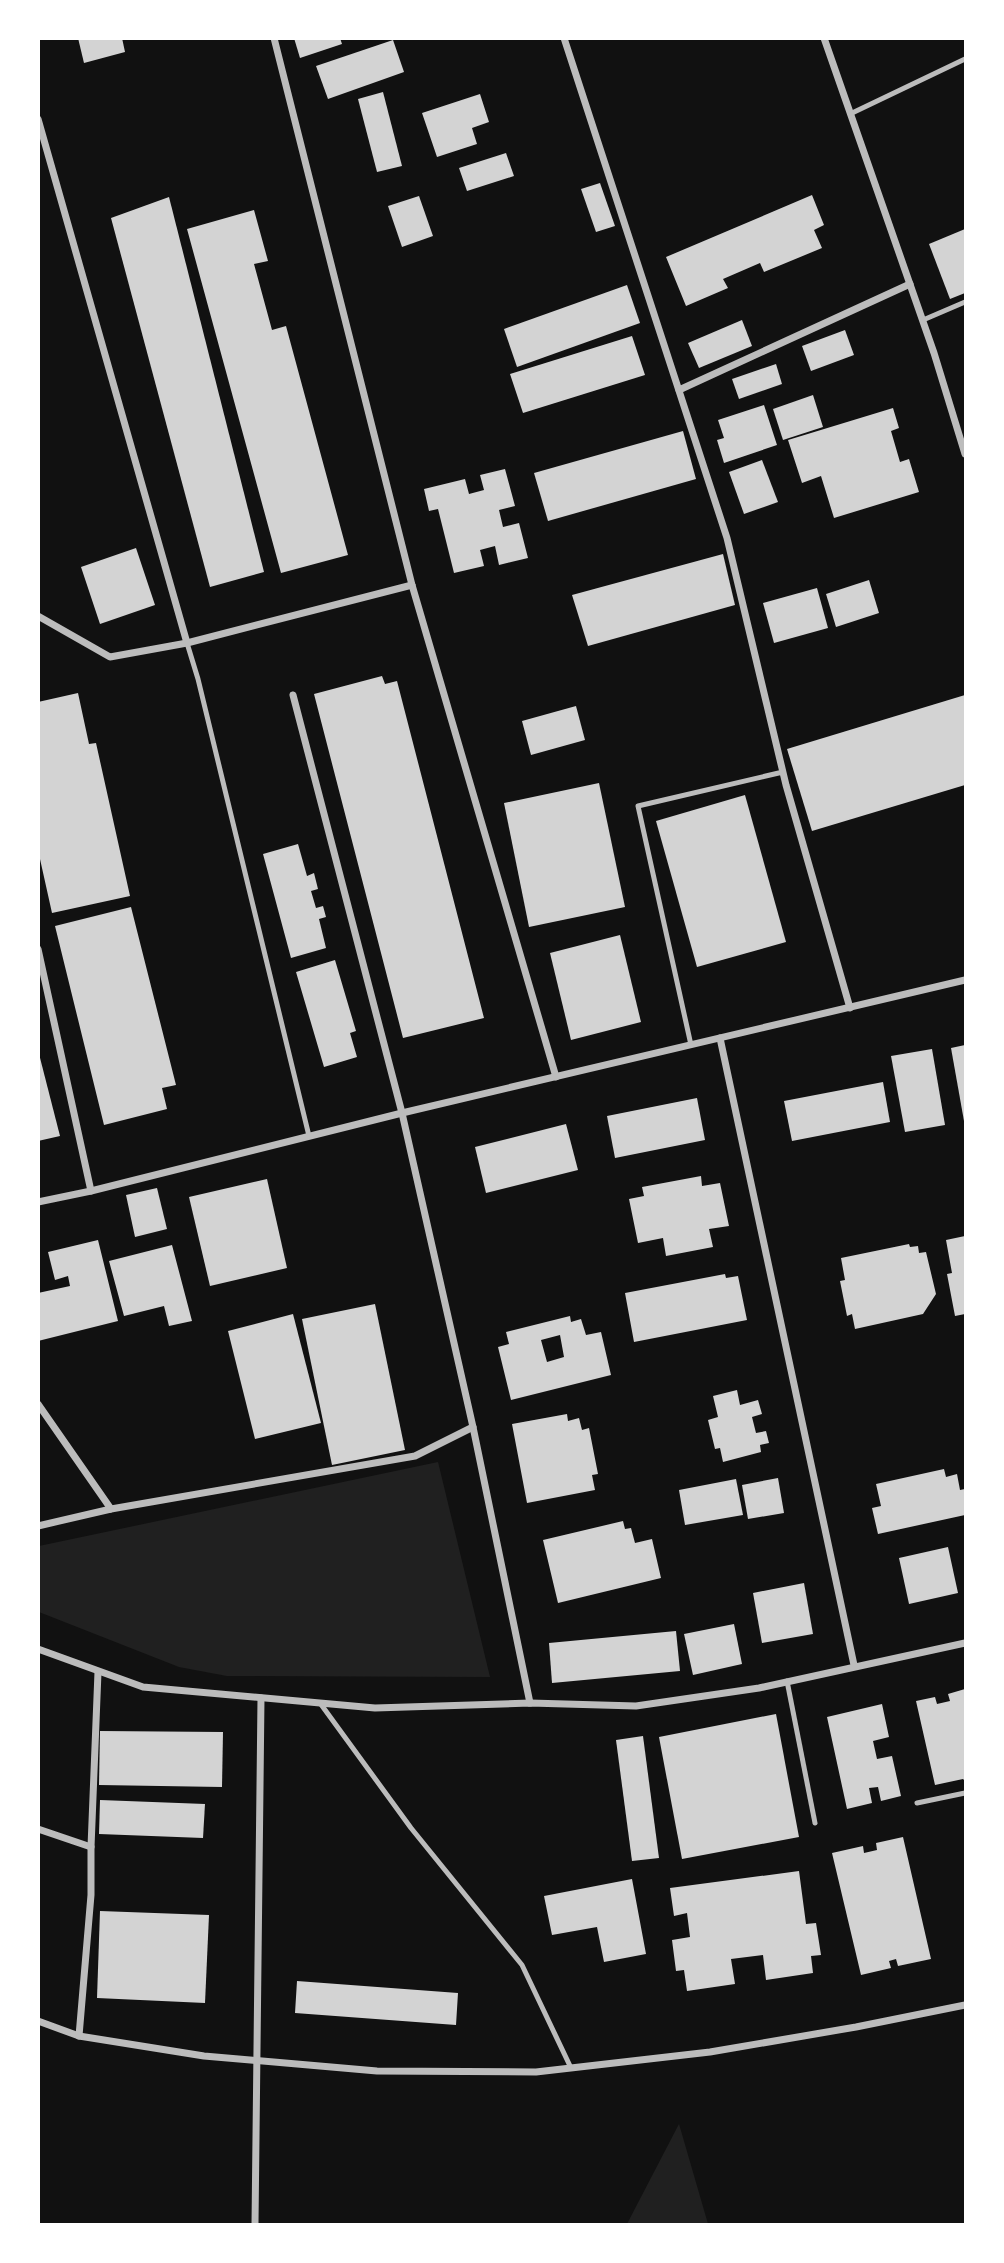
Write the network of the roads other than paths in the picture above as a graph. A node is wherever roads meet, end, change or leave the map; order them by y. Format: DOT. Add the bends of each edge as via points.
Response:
graph roads {
  1 [pos="274,38"];
  2 [pos="564,38"];
  3 [pos="824,38"];
  4 [pos="965,60"];
  5 [pos="850,114"];
  6 [pos="38,119"];
  7 [pos="910,284"];
  8 [pos="965,302"];
  9 [pos="923,320"];
  10 [pos="679,390"];
  11 [pos="965,454"];
  12 [pos="412,584"];
  13 [pos="38,616"];
  14 [pos="187,643"];
  15 [pos="293,695"];
  16 [pos="783,772"];
  17 [pos="38,949"];
  18 [pos="965,980"];
  19 [pos="850,1008"];
  20 [pos="720,1038"];
  21 [pos="691,1045"];
  22 [pos="556,1077"];
  23 [pos="402,1113"];
  24 [pos="309,1136"];
  25 [pos="91,1191"];
  26 [pos="38,1202"];
  27 [pos="38,1404"];
  28 [pos="473,1427"];
  29 [pos="111,1509"];
  30 [pos="38,1526"];
  31 [pos="965,1643"];
  32 [pos="38,1648"];
  33 [pos="854,1665"];
  34 [pos="98,1671"];
  35 [pos="787,1681"];
  36 [pos="261,1698"];
  37 [pos="320,1703"];
  38 [pos="530,1703"];
  39 [pos="965,1793"];
  40 [pos="918,1803"];
  41 [pos="815,1823"];
  42 [pos="38,1829"];
  43 [pos="91,1847"];
  44 [pos="965,2005"];
  45 [pos="38,2021"];
  46 [pos="79,2036"];
  47 [pos="257,2060"];
  48 [pos="571,2068"];
  49 [pos="255,2224"];
  1 -- 12 [label="street"];
  2 -- 10 [label="street"];
  3 -- 5 [label="street"];
  4 -- 5 [label="lane"];
  5 -- 7 [label="street"];
  6 -- 14 [label="street"];
  7 -- 9 [label="street"];
  7 -- 10 [label="street"];
  8 -- 9 [label="lane"];
  9 -- 11 [label="street"];
  10 -- 16 [label="street" via="727,538"];
  12 -- 14 [label="street"];
  12 -- 22 [label="street"];
  13 -- 14 [label="street" via="110,657"];
  14 -- 24 [label="lane"];
  15 -- 23 [label="street"];
  16 -- 19 [label="street"];
  16 -- 21 [label="lane" via="638,806"];
  17 -- 25 [label="street"];
  18 -- 19 [label="street"];
  19 -- 20 [label="street"];
  20 -- 21 [label="street"];
  20 -- 33 [label="street"];
  21 -- 22 [label="street"];
  22 -- 23 [label="street"];
  23 -- 24 [label="street"];
  23 -- 28 [label="street"];
  24 -- 25 [label="street"];
  25 -- 26 [label="street"];
  27 -- 29 [label="street"];
  28 -- 29 [label="street" via="415,1456"];
  28 -- 38 [label="street"];
  29 -- 30 [label="street"];
  31 -- 33 [label="street"];
  32 -- 34 [label="street"];
  33 -- 35 [label="street"];
  34 -- 36 [label="street" via="143,1687"];
  34 -- 43 [label="street"];
  35 -- 38 [label="street" via="636,1706"];
  35 -- 41 [label="lane"];
  36 -- 37 [label="street"];
  36 -- 47 [label="street"];
  37 -- 38 [label="street" via="375,1708"];
  37 -- 48 [label="lane" via="411,1828 522,1965"];
  39 -- 40 [label="lane"];
  42 -- 43 [label="street"];
  43 -- 46 [label="street"];
  44 -- 48 [label="street" via="710,2052"];
  45 -- 46 [label="street"];
  46 -- 47 [label="street"];
  47 -- 48 [label="street" via="377,2071"];
  47 -- 49 [label="street"];
}
